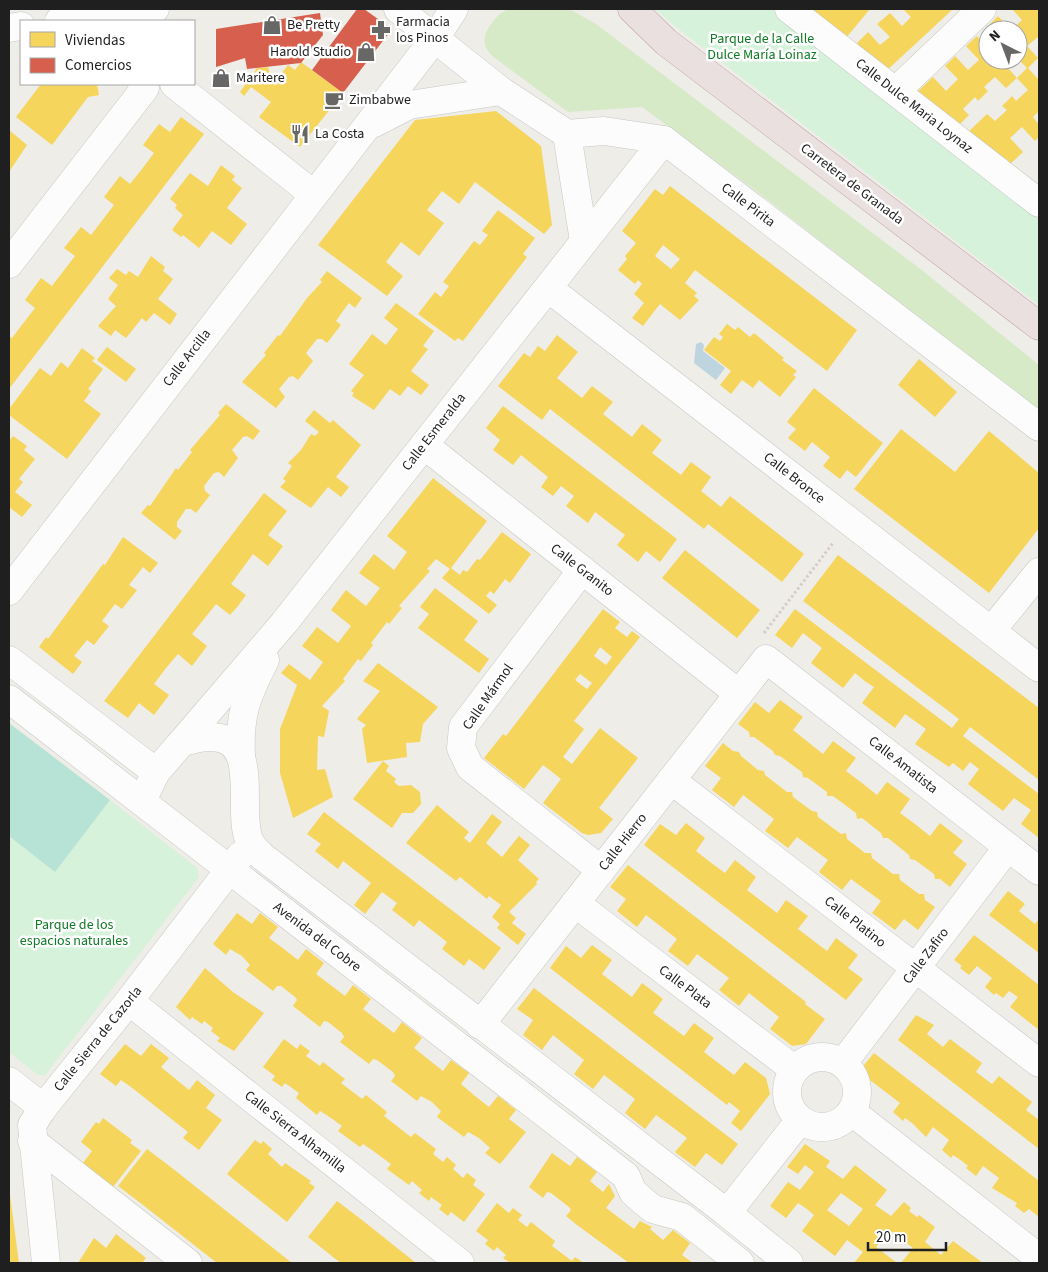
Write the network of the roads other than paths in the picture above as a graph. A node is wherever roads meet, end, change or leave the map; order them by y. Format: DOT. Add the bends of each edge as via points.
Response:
graph roads {
  1 [pos="155,9"];
  2 [pos="398,9"];
  3 [pos="454,9"];
  4 [pos="466,9"];
  5 [pos="610,9"];
  6 [pos="632,9"];
  7 [pos="789,9"];
  8 [pos="982,9"];
  9 [pos="123,17"];
  10 [pos="75,20"];
  11 [pos="435,38"];
  12 [pos="666,42"];
  13 [pos="149,85"];
  14 [pos="175,85"];
  15 [pos="501,91"];
  16 [pos="896,91"];
  17 [pos="366,127"];
  18 [pos="567,134"];
  19 [pos="672,146"];
  20 [pos="1034,190"];
  21 [pos="313,194"];
  22 [pos="584,241"];
  23 [pos="9,264"];
  24 [pos="548,288"];
  25 [pos="1039,326"];
  26 [pos="1039,427"];
  27 [pos="424,445"];
  28 [pos="582,570"];
  29 [pos="1039,572"];
  30 [pos="10,585"];
  31 [pos="284,623"];
  32 [pos="990,631"];
  33 [pos="766,659"];
  34 [pos="9,660"];
  35 [pos="1039,668"];
  36 [pos="739,694"];
  37 [pos="9,698"];
  38 [pos="182,742"];
  39 [pos="241,756"];
  40 [pos="156,772"];
  41 [pos="672,780"];
  42 [pos="142,801"];
  43 [pos="250,843"];
  44 [pos="1008,847"];
  45 [pos="230,870"];
  46 [pos="601,870"];
  47 [pos="1039,871"];
  48 [pos="575,903"];
  49 [pos="916,968"];
  50 [pos="129,1001"];
  51 [pos="480,1024"];
  52 [pos="843,1063"];
  53 [pos="1039,1063"];
  54 [pos="795,1070"];
  55 [pos="9,1081"];
  56 [pos="43,1108"];
  57 [pos="852,1112"];
  58 [pos="800,1120"];
  59 [pos="32,1142"];
  60 [pos="646,1151"];
  61 [pos="626,1176"];
  62 [pos="700,1192"];
  63 [pos="727,1213"];
  64 [pos="682,1217"];
  65 [pos="1039,1258"];
  66 [pos="46,1263"];
  67 [pos="188,1263"];
  68 [pos="460,1263"];
  69 [pos="740,1263"];
  70 [pos="789,1263"];
  1 -- 9 [label="street"];
  2 -- 11 [label="street"];
  3 -- 11 [label="street, Calle Arcilla"];
  4 -- 11 [label="street, Calle Arcilla"];
  5 -- 12 [label="highway"];
  6 -- 12 [label="highway"];
  7 -- 16 [label="street, Calle Dulce Maria Loynaz"];
  8 -- 16 [label="street"];
  9 -- 10 [label="street"];
  11 -- 15 [label="street"];
  11 -- 17 [label="street, Calle Arcilla"];
  12 -- 25 [label="highway, Carretera de Granada"];
  13 -- 23 [label="street"];
  14 -- 21 [label="street"];
  15 -- 17 [label="street, Calle Arcilla" via="409,104"];
  15 -- 18 [label="street"];
  16 -- 20 [label="street, Calle Dulce Maria Loynaz"];
  17 -- 21 [label="street, Calle Arcilla"];
  18 -- 19 [label="street, Calle Pirita" via="604,131"];
  18 -- 22 [label="street"];
  19 -- 22 [label="street, Calle Esmeralda"];
  19 -- 26 [label="street, Calle Pirita"];
  21 -- 30 [label="street, Calle Arcilla"];
  22 -- 24 [label="street, Calle Esmeralda"];
  24 -- 27 [label="street, Calle Esmeralda"];
  24 -- 32 [label="street, Calle Bronce"];
  27 -- 28 [label="street, Calle Granito"];
  27 -- 31 [label="street, Calle Esmeralda"];
  28 -- 36 [label="street, Calle Granito"];
  28 -- 46 [label="street, Calle Mármol" via="463,728 461,748 470,766"];
  29 -- 32 [label="street"];
  31 -- 38 [label="street, Calle Esmeralda"];
  31 -- 39 [label="street, Calle Esmeralda" via="247,696 240,728"];
  32 -- 35 [label="street, Calle Bronce"];
  33 -- 36 [label="street, Calle Hierro"];
  33 -- 44 [label="street, Calle Amatista"];
  34 -- 40 [label="street"];
  36 -- 41 [label="street, Calle Hierro"];
  37 -- 42 [label="street, Avenida del Cobre"];
  38 -- 39 [label="street" via="209,737 222,739"];
  38 -- 40 [label="street, Calle Esmeralda"];
  39 -- 43 [label="street, Calle Esmeralda" via="246,791 243,811"];
  40 -- 42 [label="street, Calle Esmeralda"];
  41 -- 46 [label="street, Calle Hierro"];
  41 -- 49 [label="street, Calle Platino"];
  42 -- 45 [label="street, Avenida del Cobre"];
  43 -- 45 [label="street, Calle Sierra de Cazorla"];
  43 -- 51 [label="street" via="263,857"];
  44 -- 47 [label="street, Calle Amatista"];
  44 -- 49 [label="street, Calle Zafiro"];
  45 -- 50 [label="street, Calle Sierra de Cazorla"];
  45 -- 61 [label="street, Avenida del Cobre"];
  46 -- 48 [label="street, Calle Hierro"];
  48 -- 51 [label="street, Calle Hierro"];
  48 -- 54 [label="street, Calle Plata"];
  49 -- 52 [label="street, Calle Zafiro"];
  49 -- 53 [label="street, Calle Platino"];
  50 -- 56 [label="street, Calle Sierra de Cazorla"];
  50 -- 68 [label="street, Calle Sierra Alhamilla"];
  51 -- 60 [label="street"];
  52 -- 54 [label="street" via="819,1057 807,1060"];
  52 -- 57 [label="street" via="852,1072 857,1085 857,1100"];
  54 -- 58 [label="street" via="788,1082 787,1095"];
  55 -- 56 [label="street"];
  56 -- 59 [label="street, Calle Sierra de Cazorla" via="32,1125"];
  57 -- 58 [label="street" via="841,1122 823,1128"];
  57 -- 65 [label="street"];
  58 -- 63 [label="street"];
  59 -- 66 [label="street, Calle Sierra de Cazorla"];
  59 -- 67 [label="street"];
  60 -- 61 [label="street"];
  60 -- 62 [label="street"];
  61 -- 64 [label="street, Avenida del Cobre" via="633,1192 653,1209"];
  62 -- 63 [label="street"];
  62 -- 64 [label="street"];
  63 -- 70 [label="street"];
  64 -- 69 [label="street, Avenida del Cobre"];
}
